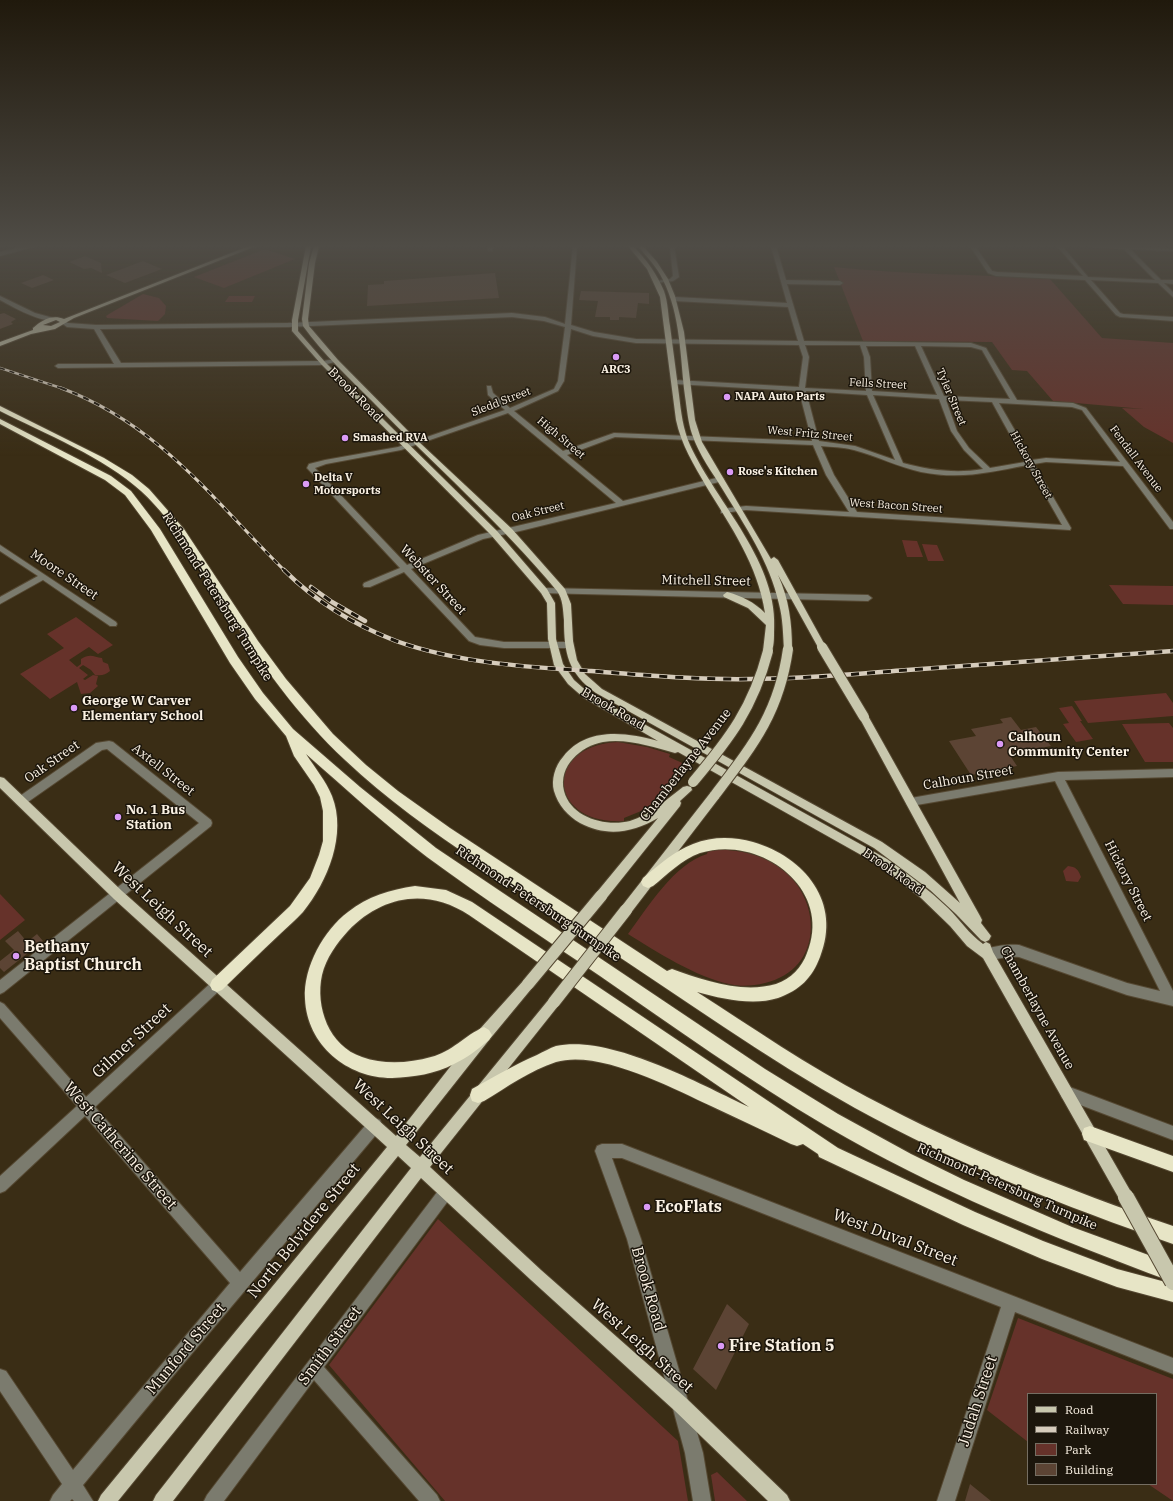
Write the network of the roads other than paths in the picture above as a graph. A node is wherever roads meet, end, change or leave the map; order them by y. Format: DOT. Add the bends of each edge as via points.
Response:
graph roads {
  1 [pos="34,316"];
  2 [pos="42,316"];
  3 [pos="70,316"];
  4 [pos="70,316"];
  5 [pos="296,316"];
  6 [pos="306,316"];
  7 [pos="488,316"];
  8 [pos="521,316"];
  9 [pos="569,316"];
  10 [pos="667,316"];
  11 [pos="678,316"];
  12 [pos="794,316"];
  13 [pos="1123,316"];
  14 [pos="1173,319"];
  15 [pos="60,320"];
  16 [pos="40,324"];
  17 [pos="305,324"];
  18 [pos="294,325"];
  19 [pos="96,327"];
  20 [pos="568,327"];
  21 [pos="50,328"];
  22 [pos="28,333"];
  23 [pos="670,342"];
  24 [pos="683,342"];
  25 [pos="802,343"];
  26 [pos="0,344"];
  27 [pos="862,344"];
  28 [pos="916,345"];
  29 [pos="336,361"];
  30 [pos="323,363"];
  31 [pos="58,366"];
  32 [pos="119,366"];
  33 [pos="675,382"];
  34 [pos="687,383"];
  35 [pos="489,387"];
  36 [pos="802,390"];
  37 [pos="869,393"];
  38 [pos="942,398"];
  39 [pos="995,402"];
  40 [pos="1015,402"];
  41 [pos="1080,407"];
  42 [pos="0,408"];
  43 [pos="510,410"];
  44 [pos="0,421"];
  45 [pos="684,438"];
  46 [pos="697,438"];
  47 [pos="417,443"];
  48 [pos="816,443"];
  49 [pos="407,446"];
  50 [pos="563,454"];
  51 [pos="1029,463"];
  52 [pos="900,464"];
  53 [pos="1126,464"];
  54 [pos="312,466"];
  55 [pos="989,471"];
  56 [pos="720,479"];
  57 [pos="707,482"];
  58 [pos="622,504"];
  59 [pos="738,508"];
  60 [pos="724,511"];
  61 [pos="854,514"];
  62 [pos="1173,527"];
  63 [pos="1067,528"];
  64 [pos="509,531"];
  65 [pos="494,533"];
  66 [pos="756,539"];
  67 [pos="0,547"];
  68 [pos="405,569"];
  69 [pos="43,577"];
  70 [pos="367,585"];
  71 [pos="544,591"];
  72 [pos="562,591"];
  73 [pos="728,595"];
  74 [pos="767,596"];
  75 [pos="783,596"];
  76 [pos="795,596"];
  77 [pos="868,598"];
  78 [pos="0,601"];
  79 [pos="113,624"];
  80 [pos="770,624"];
  81 [pos="554,645"];
  82 [pos="569,645"];
  83 [pos="289,732"];
  84 [pos="100,746"];
  85 [pos="689,753"];
  86 [pos="1173,773"];
  87 [pos="1058,776"];
  88 [pos="0,781"];
  89 [pos="690,786"];
  90 [pos="21,801"];
  91 [pos="911,802"];
  92 [pos="648,882"];
  93 [pos="118,895"];
  94 [pos="984,936"];
  95 [pos="987,954"];
  96 [pos="646,966"];
  97 [pos="528,984"];
  98 [pos="217,985"];
  99 [pos="0,988"];
  100 [pos="1172,1000"];
  101 [pos="0,1008"];
  102 [pos="484,1035"];
  103 [pos="1067,1093"];
  104 [pos="478,1095"];
  105 [pos="86,1107"];
  106 [pos="375,1126"];
  107 [pos="1173,1133"];
  108 [pos="1090,1134"];
  109 [pos="397,1146"];
  110 [pos="602,1151"];
  111 [pos="832,1154"];
  112 [pos="1173,1164"];
  113 [pos="421,1167"];
  114 [pos="0,1186"];
  115 [pos="446,1192"];
  116 [pos="1173,1235"];
  117 [pos="1173,1273"];
  118 [pos="1173,1282"];
  119 [pos="241,1284"];
  120 [pos="1173,1292"];
  121 [pos="1010,1302"];
  122 [pos="1173,1366"];
  123 [pos="314,1368"];
  124 [pos="0,1377"];
  125 [pos="680,1404"];
  126 [pos="73,1484"];
  127 [pos="59,1501"];
  128 [pos="84,1501"];
  129 [pos="107,1501"];
  130 [pos="162,1501"];
  131 [pos="213,1501"];
  132 [pos="431,1501"];
  133 [pos="702,1501"];
  134 [pos="781,1501"];
  135 [pos="946,1501"];
  1 -- 16 [label="street" via="40,320"];
  2 -- 15 [label="street"];
  3 -- 15 [label="main road"];
  4 -- 15 [label="main road"];
  5 -- 18 [label="main road"];
  6 -- 17 [label="main road"];
  7 -- 17 [label="street"];
  8 -- 20 [label="street" via="545,319"];
  9 -- 20 [label="street, Sledd Street"];
  10 -- 23 [label="main road, Chamberlayne Avenue"];
  11 -- 24 [label="main road, Chamberlayne Avenue"];
  12 -- 25 [label="street"];
  13 -- 14 [label="street"];
  15 -- 16 [label="main road"];
  15 -- 19 [label="street" via="67,325"];
  15 -- 21 [label="main road"];
  16 -- 21 [label="main road" via="41,328"];
  16 -- 22 [label="main road"];
  17 -- 18 [label="street"];
  17 -- 29 [label="main road, Brook Road"];
  18 -- 19 [label="street"];
  18 -- 30 [label="main road, Brook Road" via="297,333"];
  19 -- 21 [label="street"];
  19 -- 32 [label="street"];
  20 -- 23 [label="street" via="616,339"];
  20 -- 43 [label="street, Sledd Street" via="559,386 550,393"];
  21 -- 22 [label="main road"];
  22 -- 26 [label="main road"];
  23 -- 24 [label="street"];
  23 -- 33 [label="main road, Chamberlayne Avenue"];
  24 -- 25 [label="street"];
  24 -- 34 [label="main road, Chamberlayne Avenue"];
  25 -- 27 [label="street"];
  25 -- 36 [label="street" via="806,363"];
  27 -- 28 [label="street"];
  27 -- 37 [label="street" via="867,363"];
  28 -- 38 [label="street, Tyler Street"];
  28 -- 40 [label="street" via="978,346 984,349"];
  29 -- 30 [label="street"];
  29 -- 47 [label="main road, Brook Road"];
  30 -- 32 [label="street"];
  30 -- 49 [label="main road, Brook Road"];
  31 -- 32 [label="street"];
  33 -- 34 [label="street, Fells Street"];
  33 -- 45 [label="main road, Chamberlayne Avenue" via="679,420"];
  34 -- 36 [label="street, Fells Street"];
  34 -- 46 [label="main road, Chamberlayne Avenue"];
  35 -- 43 [label="street, High Street" via="490,394"];
  36 -- 37 [label="street, Fells Street"];
  36 -- 48 [label="street"];
  37 -- 38 [label="street, Fells Street"];
  37 -- 52 [label="street"];
  38 -- 39 [label="street, Fells Street"];
  38 -- 55 [label="street, Tyler Street" via="954,431 966,449"];
  39 -- 40 [label="street, Fells Street"];
  39 -- 51 [label="street, Hickory Street"];
  40 -- 41 [label="street, Fells Street"];
  41 -- 53 [label="street, Fendall Avenue"];
  42 -- 96 [label="highway, Richmond-Petersburg Turnpike" via="101,459 127,475 146,491 180,531 280,682 312,720 369,774 447,834"];
  43 -- 47 [label="street, Sledd Street"];
  43 -- 50 [label="street, High Street"];
  44 -- 83 [label="highway, Richmond-Petersburg Turnpike" via="108,478 128,493 156,529 234,660"];
  45 -- 46 [label="street, West Fritz Street"];
  45 -- 50 [label="street, West Fritz Street" via="612,435"];
  45 -- 57 [label="main road, Chamberlayne Avenue"];
  46 -- 48 [label="street, West Fritz Street"];
  46 -- 56 [label="main road, Chamberlayne Avenue"];
  47 -- 49 [label="street, Sledd Street"];
  47 -- 64 [label="main road, Brook Road"];
  48 -- 52 [label="street, West Fritz Street" via="855,448"];
  48 -- 61 [label="street" via="830,475"];
  49 -- 54 [label="street, Sledd Street"];
  49 -- 65 [label="main road, Brook Road"];
  50 -- 58 [label="street, High Street"];
  51 -- 53 [label="street, West Fritz Street" via="1046,460"];
  51 -- 55 [label="street, West Fritz Street"];
  51 -- 63 [label="street, Hickory Street"];
  52 -- 55 [label="street, West Fritz Street" via="943,473 968,474"];
  53 -- 62 [label="street, Fendall Avenue"];
  54 -- 68 [label="street, Webster Street" via="314,472"];
  56 -- 57 [label="street, Oak Street"];
  56 -- 59 [label="main road, Chamberlayne Avenue"];
  57 -- 58 [label="street, Oak Street"];
  57 -- 60 [label="main road, Chamberlayne Avenue"];
  58 -- 64 [label="street, Oak Street"];
  59 -- 60 [label="street, West Bacon Street"];
  59 -- 61 [label="street, West Bacon Street"];
  59 -- 66 [label="main road, Chamberlayne Avenue"];
  60 -- 74 [label="main road, Chamberlayne Avenue" via="755,564"];
  61 -- 63 [label="street, West Bacon Street"];
  64 -- 65 [label="street, Oak Street"];
  64 -- 72 [label="main road, Brook Road"];
  65 -- 68 [label="street, Oak Street"];
  65 -- 71 [label="main road, Brook Road"];
  66 -- 75 [label="main road, Chamberlayne Avenue" via="772,567"];
  66 -- 76 [label="main road, Chamberlayne Avenue" via="771,555"];
  67 -- 69 [label="street, Moore Street"];
  68 -- 70 [label="street, Oak Street"];
  68 -- 81 [label="street, Webster Street" via="476,642"];
  69 -- 78 [label="street"];
  69 -- 79 [label="street, Moore Street"];
  71 -- 72 [label="street, Mitchell Street"];
  71 -- 81 [label="main road, Brook Road" via="552,606"];
  72 -- 73 [label="street, Mitchell Street"];
  72 -- 82 [label="main road, Brook Road" via="566,598"];
  73 -- 74 [label="street, Mitchell Street"];
  73 -- 80 [label="main road" via="750,604"];
  74 -- 75 [label="street, Mitchell Street"];
  74 -- 80 [label="main road, Chamberlayne Avenue"];
  75 -- 76 [label="street, Mitchell Street"];
  75 -- 92 [label="main road, Chamberlayne Avenue, bridge" via="788,650 780,689 768,719 715,795"];
  76 -- 77 [label="street, Mitchell Street"];
  76 -- 91 [label="main road, Chamberlayne Avenue, bridge"];
  80 -- 89 [label="main road, Chamberlayne Avenue, bridge" via="768,650 758,687 726,742"];
  81 -- 82 [label="street, Webster Street"];
  81 -- 85 [label="main road, Brook Road" via="561,670 582,692"];
  82 -- 94 [label="main road, Brook Road" via="576,670 591,686 878,845 938,888"];
  83 -- 98 [label="highway" via="294,745 318,778 326,796 331,827 325,856 311,889 297,908"];
  83 -- 117 [label="highway, Richmond-Petersburg Turnpike" via="431,852 759,1075 832,1120 965,1189 1070,1235"];
  84 -- 90 [label="street, Oak Street"];
  84 -- 93 [label="street, Axtell Street" via="109,745 207,823"];
  85 -- 89 [label="main road" via="653,743 604,738 590,741 572,752 559,770 557,780 561,798 571,812 598,826 614,828 643,821"];
  85 -- 95 [label="main road, Brook Road" via="883,862 925,894 971,942"];
  86 -- 87 [label="street, Calhoun Street"];
  87 -- 91 [label="street, Calhoun Street"];
  87 -- 100 [label="street, Hickory Street"];
  88 -- 90 [label="main road, West Leigh Street"];
  89 -- 97 [label="main road, Chamberlayne Avenue, bridge"];
  90 -- 93 [label="main road, West Leigh Street"];
  91 -- 94 [label="main road, Chamberlayne Avenue"];
  92 -- 96 [label="highway" via="684,854 697,848 720,844 755,848 768,853 791,869 810,890 818,913 820,937 813,962 800,978 767,994 736,994 701,987"];
  92 -- 104 [label="main road, Chamberlayne Avenue, bridge"];
  93 -- 98 [label="main road, West Leigh Street"];
  93 -- 99 [label="street"];
  94 -- 95 [label="main road, Chamberlayne Avenue"];
  95 -- 100 [label="street" via="1020,951 1127,989"];
  95 -- 103 [label="main road, Chamberlayne Avenue"];
  96 -- 116 [label="highway, Richmond-Petersburg Turnpike" via="820,1079 907,1126 1017,1177"];
  97 -- 102 [label="main road, North Belvidere Street"];
  98 -- 105 [label="street, Gilmer Street"];
  98 -- 106 [label="main road, West Leigh Street"];
  101 -- 105 [label="street, West Catherine Street"];
  102 -- 109 [label="main road, North Belvidere Street"];
  102 -- 111 [label="highway" via="443,1061 422,1067 385,1070 370,1068 346,1058 327,1041 315,1012 313,988 322,954 342,926 363,908 378,901 412,892 450,897 466,905"];
  103 -- 107 [label="street"];
  103 -- 108 [label="main road, Chamberlayne Avenue"];
  104 -- 111 [label="highway" via="523,1069 556,1054 578,1052 601,1055 650,1069"];
  104 -- 113 [label="main road"];
  105 -- 114 [label="street, Gilmer Street"];
  105 -- 119 [label="street, West Catherine Street"];
  106 -- 109 [label="main road, West Leigh Street"];
  106 -- 119 [label="street, Munford Street"];
  108 -- 112 [label="highway"];
  108 -- 118 [label="main road, Chamberlayne Avenue, bridge"];
  109 -- 113 [label="main road, West Leigh Street"];
  109 -- 129 [label="main road, North Belvidere Street"];
  110 -- 121 [label="street, West Duval Street" via="622,1151"];
  110 -- 125 [label="street, Brook Road" via="634,1239"];
  111 -- 120 [label="highway" via="962,1217 1018,1240 1118,1278"];
  113 -- 115 [label="main road, West Leigh Street"];
  113 -- 130 [label="main road"];
  115 -- 123 [label="street, Smith Street"];
  115 -- 125 [label="main road, West Leigh Street"];
  119 -- 126 [label="street, Munford Street"];
  121 -- 122 [label="street, West Duval Street"];
  121 -- 135 [label="street, Judah Street"];
  123 -- 131 [label="street, Smith Street"];
  123 -- 132 [label="street"];
  124 -- 126 [label="street"];
  125 -- 133 [label="street, Brook Road" via="694,1453"];
  125 -- 134 [label="main road, West Leigh Street"];
  126 -- 127 [label="street, Munford Street"];
  126 -- 128 [label="street"];
}
